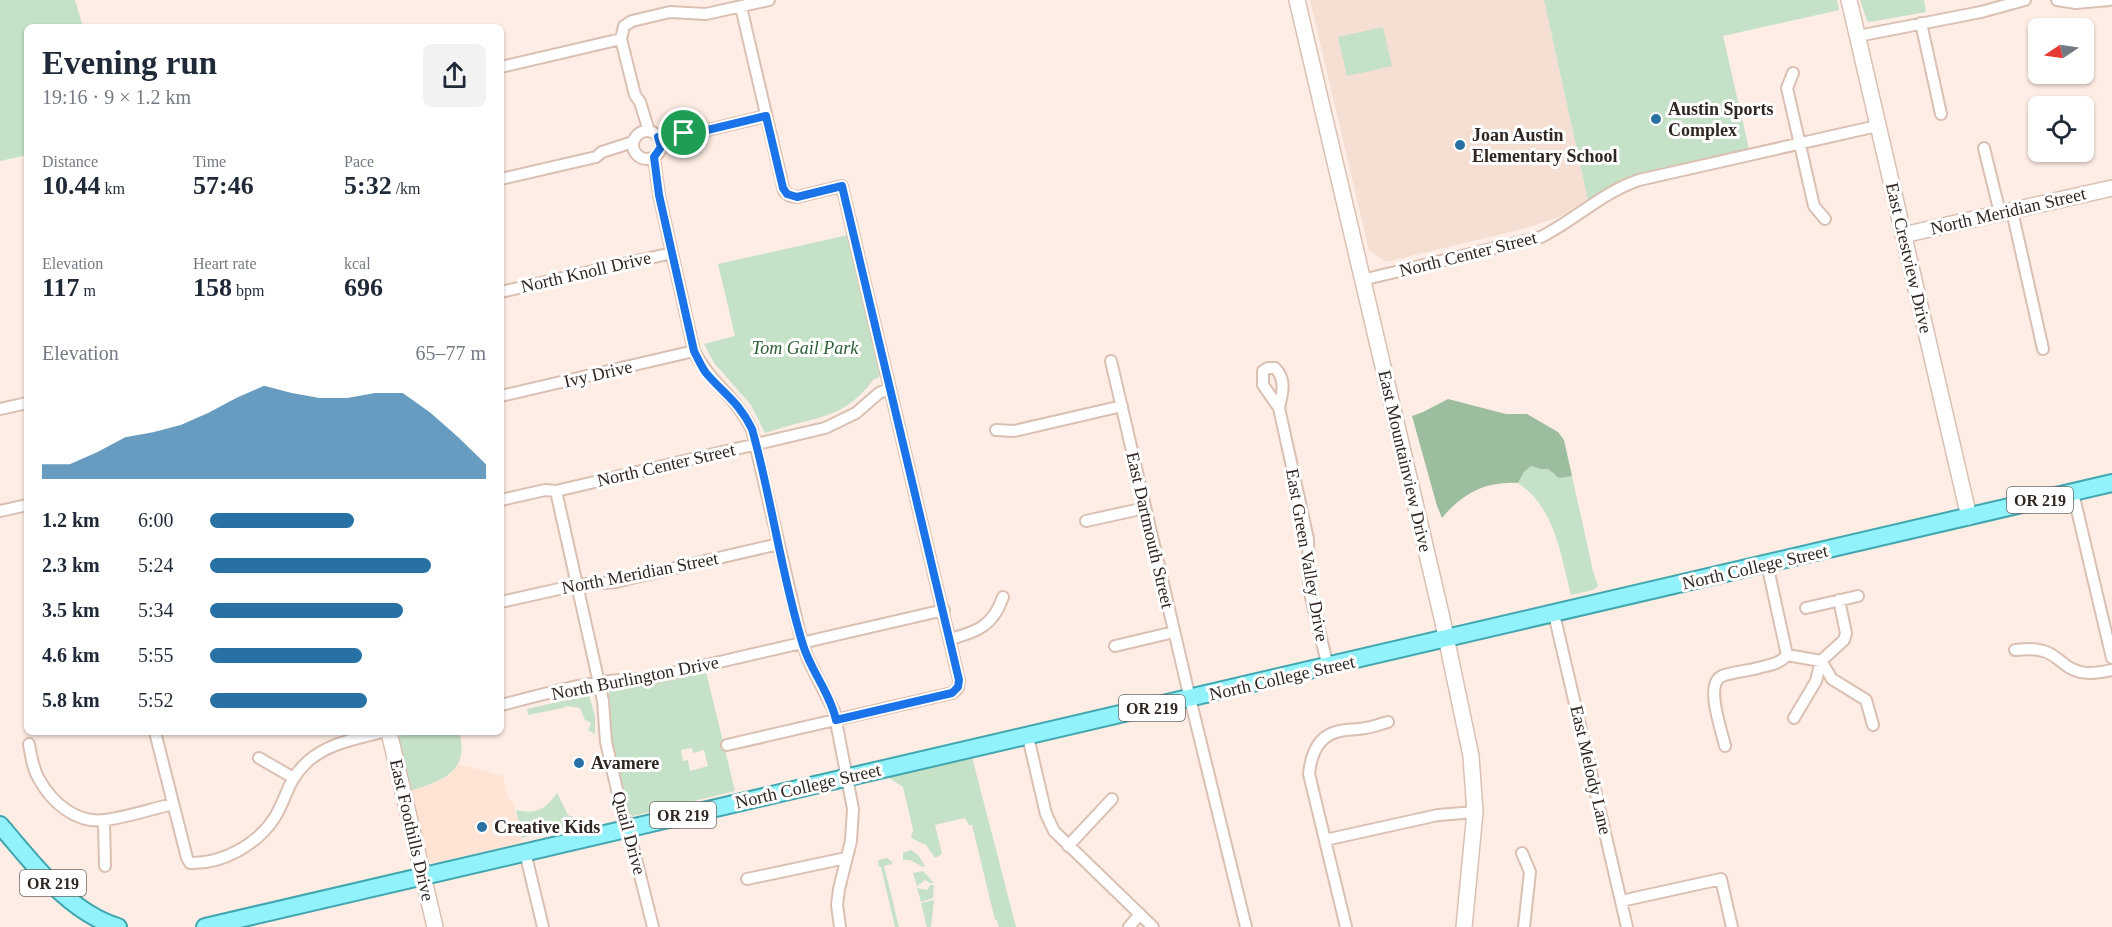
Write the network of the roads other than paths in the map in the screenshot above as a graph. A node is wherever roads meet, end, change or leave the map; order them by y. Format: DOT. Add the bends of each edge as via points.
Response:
graph roads {
  1 [pos="769,0"];
  2 [pos="1297,0"];
  3 [pos="1849,0"];
  4 [pos="2025,0"];
  5 [pos="2057,0"];
  6 [pos="2109,0"];
  7 [pos="741,7"];
  8 [pos="1921,23"];
  9 [pos="1858,36"];
  10 [pos="621,39"];
  11 [pos="504,66"];
  12 [pos="1793,73"];
  13 [pos="1941,114"];
  14 [pos="766,116"];
  15 [pos="1877,126"];
  16 [pos="1800,143"];
  17 [pos="647,145"];
  18 [pos="1984,148"];
  19 [pos="504,178"];
  20 [pos="2112,188"];
  21 [pos="2006,212"];
  22 [pos="1825,219"];
  23 [pos="1904,235"];
  24 [pos="672,253"];
  25 [pos="1362,280"];
  26 [pos="504,291"];
  27 [pos="2043,349"];
  28 [pos="694,351"];
  29 [pos="1111,361"];
  30 [pos="890,388"];
  31 [pos="504,395"];
  32 [pos="24,404"];
  33 [pos="1122,406"];
  34 [pos="1279,408"];
  35 [pos="0,409"];
  36 [pos="996,430"];
  37 [pos="756,444"];
  38 [pos="2112,483"];
  39 [pos="556,491"];
  40 [pos="2073,493"];
  41 [pos="504,499"];
  42 [pos="24,506"];
  43 [pos="1145,508"];
  44 [pos="0,511"];
  45 [pos="1969,517"];
  46 [pos="1086,521"];
  47 [pos="779,544"];
  48 [pos="1767,564"];
  49 [pos="577,585"];
  50 [pos="1858,596"];
  51 [pos="1003,597"];
  52 [pos="1839,600"];
  53 [pos="504,601"];
  54 [pos="1806,608"];
  55 [pos="944,610"];
  56 [pos="1554,614"];
  57 [pos="1174,632"];
  58 [pos="950,639"];
  59 [pos="1446,639"];
  60 [pos="802,643"];
  61 [pos="1116,646"];
  62 [pos="2015,650"];
  63 [pos="1787,655"];
  64 [pos="2112,658"];
  65 [pos="1821,661"];
  66 [pos="1328,667"];
  67 [pos="2112,670"];
  68 [pos="599,682"];
  69 [pos="1190,699"];
  70 [pos="504,704"];
  71 [pos="1794,718"];
  72 [pos="836,720"];
  73 [pos="1388,722"];
  74 [pos="1872,725"];
  75 [pos="156,735"];
  76 [pos="370,735"];
  77 [pos="389,735"];
  78 [pos="1028,737"];
  79 [pos="29,744"];
  80 [pos="727,745"];
  81 [pos="1725,746"];
  82 [pos="259,758"];
  83 [pos="292,777"];
  84 [pos="847,777"];
  85 [pos="1112,799"];
  86 [pos="173,804"];
  87 [pos="1475,812"];
  88 [pos="104,821"];
  89 [pos="0,825"];
  90 [pos="627,828"];
  91 [pos="1325,840"];
  92 [pos="1068,846"];
  93 [pos="525,852"];
  94 [pos="1522,853"];
  95 [pos="846,858"];
  96 [pos="105,866"];
  97 [pos="422,876"];
  98 [pos="747,879"];
  99 [pos="1621,901"];
  100 [pos="1140,914"];
  101 [pos="118,927"];
  102 [pos="205,927"];
  103 [pos="435,927"];
  104 [pos="543,927"];
  105 [pos="653,927"];
  106 [pos="840,927"];
  107 [pos="1129,927"];
  108 [pos="1153,927"];
  109 [pos="1246,927"];
  110 [pos="1346,927"];
  111 [pos="1464,927"];
  112 [pos="1524,927"];
  113 [pos="1627,927"];
  114 [pos="1732,927"];
  1 -- 7 [label="street"];
  2 -- 25 [label="street, East Mountainview Drive"];
  3 -- 9 [label="street, East Crestview Drive"];
  4 -- 8 [label="street"];
  5 -- 6 [label="street"];
  7 -- 10 [label="street" via="706,14 670,12 632,21 624,26"];
  7 -- 14 [label="street"];
  8 -- 9 [label="street"];
  8 -- 13 [label="street"];
  9 -- 15 [label="street, East Crestview Drive"];
  10 -- 11 [label="street"];
  10 -- 17 [label="street" via="640,102"];
  12 -- 16 [label="street" via="1787,88"];
  14 -- 17 [label="street" via="695,133 685,139"];
  14 -- 30 [label="street" via="784,191 797,197 842,186"];
  15 -- 16 [label="street, North Center Street"];
  15 -- 23 [label="street, East Crestview Drive"];
  16 -- 22 [label="street" via="1814,206"];
  16 -- 25 [label="street, North Center Street" via="1624,185 1541,237"];
  17 -- 19 [label="street"];
  17 -- 24 [label="street"];
  18 -- 21 [label="street"];
  20 -- 21 [label="street, North Meridian Street"];
  21 -- 23 [label="street, North Meridian Street"];
  21 -- 27 [label="street"];
  23 -- 45 [label="street, East Crestview Drive"];
  24 -- 26 [label="street, North Knoll Drive"];
  24 -- 28 [label="street"];
  25 -- 59 [label="street, East Mountainview Drive"];
  28 -- 31 [label="street, Ivy Drive"];
  28 -- 37 [label="street" via="706,372 744,414"];
  29 -- 33 [label="street, East Dartmouth Street"];
  30 -- 37 [label="street, North Center Street" via="856,413 825,428"];
  30 -- 55 [label="street"];
  32 -- 35 [label="street"];
  33 -- 36 [label="street" via="1014,431"];
  33 -- 43 [label="street, East Dartmouth Street"];
  34 -- 66 [label="street, East Green Valley Drive" via="1308,539 1311,597"];
  37 -- 39 [label="street, North Center Street"];
  37 -- 47 [label="street"];
  38 -- 40 [label="main road, North College Street / OR 219"];
  39 -- 41 [label="street, North Center Street"];
  39 -- 49 [label="street, Quail Drive"];
  40 -- 45 [label="main road, North College Street / OR 219"];
  40 -- 64 [label="street"];
  42 -- 44 [label="street"];
  43 -- 46 [label="street"];
  43 -- 57 [label="street, East Dartmouth Street"];
  45 -- 48 [label="main road, North College Street / OR 219"];
  47 -- 49 [label="street, North Meridian Street" via="616,582"];
  47 -- 60 [label="street"];
  48 -- 56 [label="main road, North College Street / OR 219"];
  48 -- 63 [label="street"];
  49 -- 53 [label="street, North Meridian Street"];
  49 -- 68 [label="street, Quail Drive"];
  50 -- 52 [label="street"];
  51 -- 58 [label="street" via="986,624 973,633"];
  52 -- 54 [label="street"];
  52 -- 65 [label="street" via="1844,640"];
  55 -- 58 [label="street"];
  55 -- 60 [label="street, North Burlington Drive"];
  56 -- 59 [label="main road, North College Street / OR 219"];
  56 -- 99 [label="street, East Melody Lane"];
  57 -- 61 [label="street"];
  57 -- 69 [label="street, East Dartmouth Street"];
  58 -- 72 [label="street" via="959,680 952,693"];
  59 -- 66 [label="main road, North College Street / OR 219"];
  59 -- 87 [label="street, East Mountainview Drive" via="1471,756"];
  60 -- 68 [label="street, North Burlington Drive" via="646,679"];
  60 -- 72 [label="street"];
  62 -- 67 [label="street" via="2045,651 2085,674"];
  63 -- 65 [label="street"];
  63 -- 81 [label="street" via="1772,665 1720,677 1714,684"];
  65 -- 71 [label="street" via="1816,681"];
  65 -- 74 [label="street" via="1832,679 1866,700"];
  66 -- 69 [label="main road, North College Street / OR 219"];
  68 -- 70 [label="street, North Burlington Drive"];
  68 -- 90 [label="street, Quail Drive" via="606,742"];
  69 -- 78 [label="main road, North College Street / OR 219"];
  69 -- 109 [label="street, East Dartmouth Street"];
  72 -- 80 [label="street"];
  72 -- 84 [label="street"];
  73 -- 91 [label="street" via="1339,731 1317,746 1309,774"];
  75 -- 86 [label="street"];
  76 -- 83 [label="street" via="328,748"];
  77 -- 97 [label="street, East Foothills Drive"];
  78 -- 84 [label="main road, North College Street / OR 219"];
  78 -- 92 [label="street" via="1046,814 1054,831"];
  79 -- 88 [label="street" via="39,779 59,804 71,814"];
  82 -- 83 [label="street"];
  83 -- 86 [label="street" via="265,831 239,851 198,863 190,863 187,858"];
  84 -- 90 [label="main road, North College Street / OR 219"];
  84 -- 95 [label="street" via="853,822"];
  85 -- 92 [label="street"];
  86 -- 88 [label="street"];
  87 -- 91 [label="street" via="1438,815"];
  87 -- 111 [label="street, East Mountainview Drive"];
  88 -- 96 [label="street"];
  89 -- 101 [label="main road, OR 219" via="59,890 98,918"];
  90 -- 93 [label="main road, North College Street / OR 219"];
  90 -- 105 [label="street, Quail Drive"];
  91 -- 110 [label="street"];
  92 -- 100 [label="street"];
  93 -- 97 [label="main road, North College Street / OR 219"];
  93 -- 104 [label="street"];
  94 -- 112 [label="street" via="1530,872"];
  95 -- 98 [label="street"];
  95 -- 106 [label="street" via="837,905"];
  97 -- 102 [label="main road, North College Street / OR 219"];
  97 -- 103 [label="street, East Foothills Drive"];
  99 -- 113 [label="street, East Melody Lane"];
  99 -- 114 [label="street" via="1721,879"];
  100 -- 107 [label="street"];
  100 -- 108 [label="street"];
}
